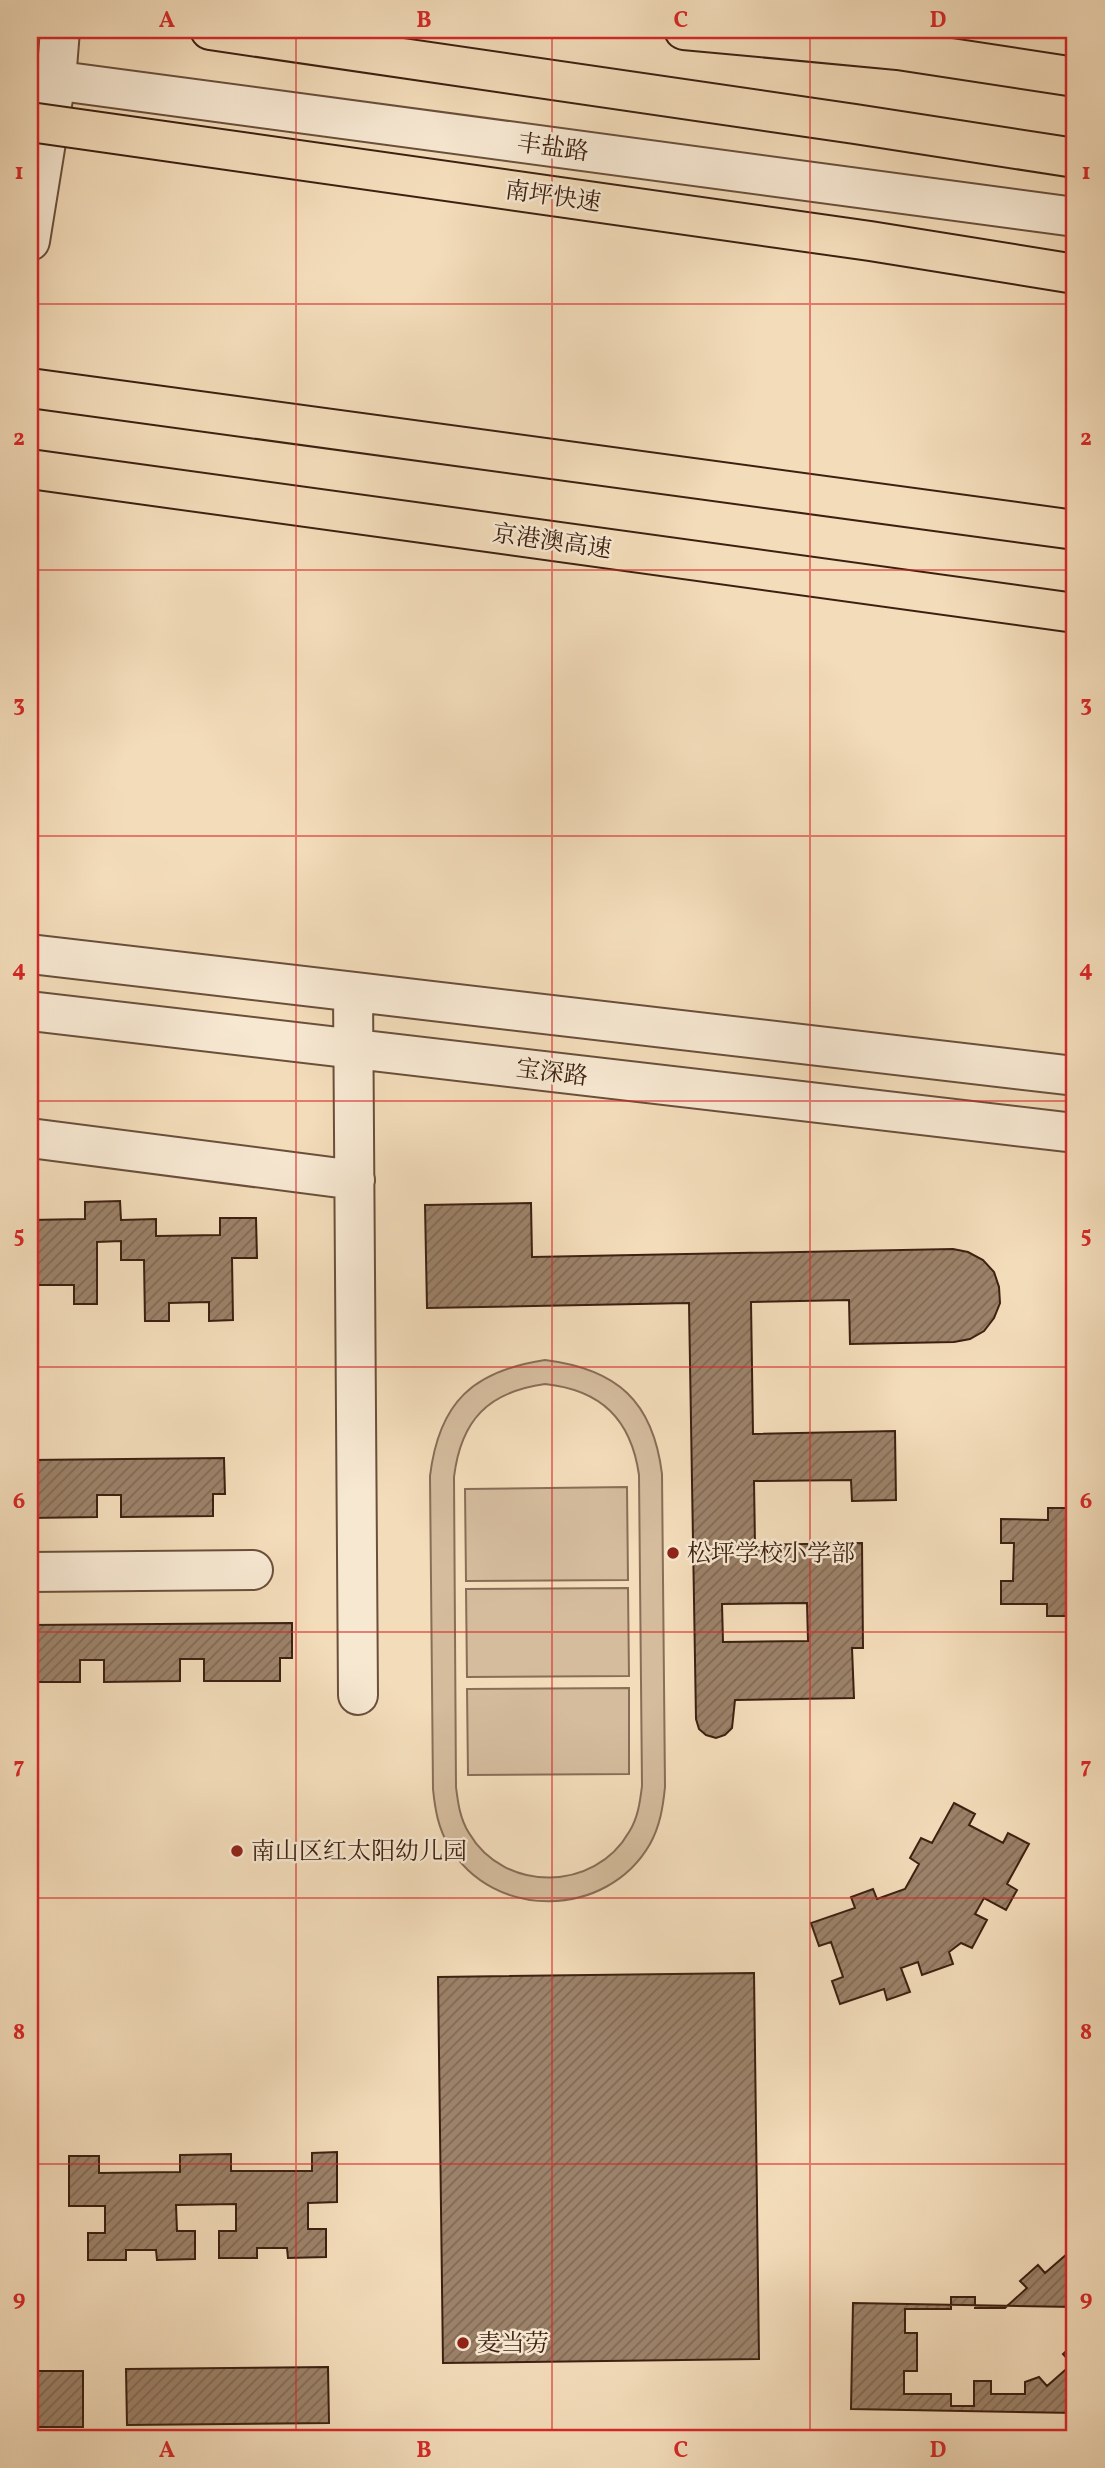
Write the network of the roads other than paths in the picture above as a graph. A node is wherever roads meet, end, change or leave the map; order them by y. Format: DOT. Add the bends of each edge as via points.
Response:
graph roads {
  1 [pos="60,30"];
  2 [pos="210,30"];
  3 [pos="684,30"];
  4 [pos="1075,77"];
  5 [pos="43,78"];
  6 [pos="30,122"];
  7 [pos="1075,159"];
  8 [pos="1075,217"];
  9 [pos="30,241"];
  10 [pos="1075,274"];
  11 [pos="30,388"];
  12 [pos="30,469"];
  13 [pos="1075,530"];
  14 [pos="1075,613"];
  15 [pos="30,954"];
  16 [pos="353,992"];
  17 [pos="30,1010"];
  18 [pos="353,1049"];
  19 [pos="1075,1076"];
  20 [pos="1075,1133"];
  21 [pos="30,1138"];
  22 [pos="355,1180"];
  23 [pos="253,1570"];
  24 [pos="30,1572"];
  25 [pos="358,1695"];
  1 -- 5 [label="street"];
  2 -- 7 [label="highway"];
  3 -- 4 [label="highway" via="898,50"];
  5 -- 8 [label="street, 丰盐路"];
  5 -- 9 [label="street"];
  6 -- 10 [label="highway, 南坪快速, bridge"];
  11 -- 13 [label="highway"];
  12 -- 14 [label="highway, 京港澳高速"];
  15 -- 16 [label="street"];
  16 -- 18 [label="street"];
  16 -- 19 [label="street"];
  17 -- 18 [label="street, 宝深路"];
  18 -- 20 [label="street, 宝深路"];
  18 -- 22 [label="street"];
  21 -- 22 [label="street"];
  22 -- 25 [label="street"];
  23 -- 24 [label="street"];
}
